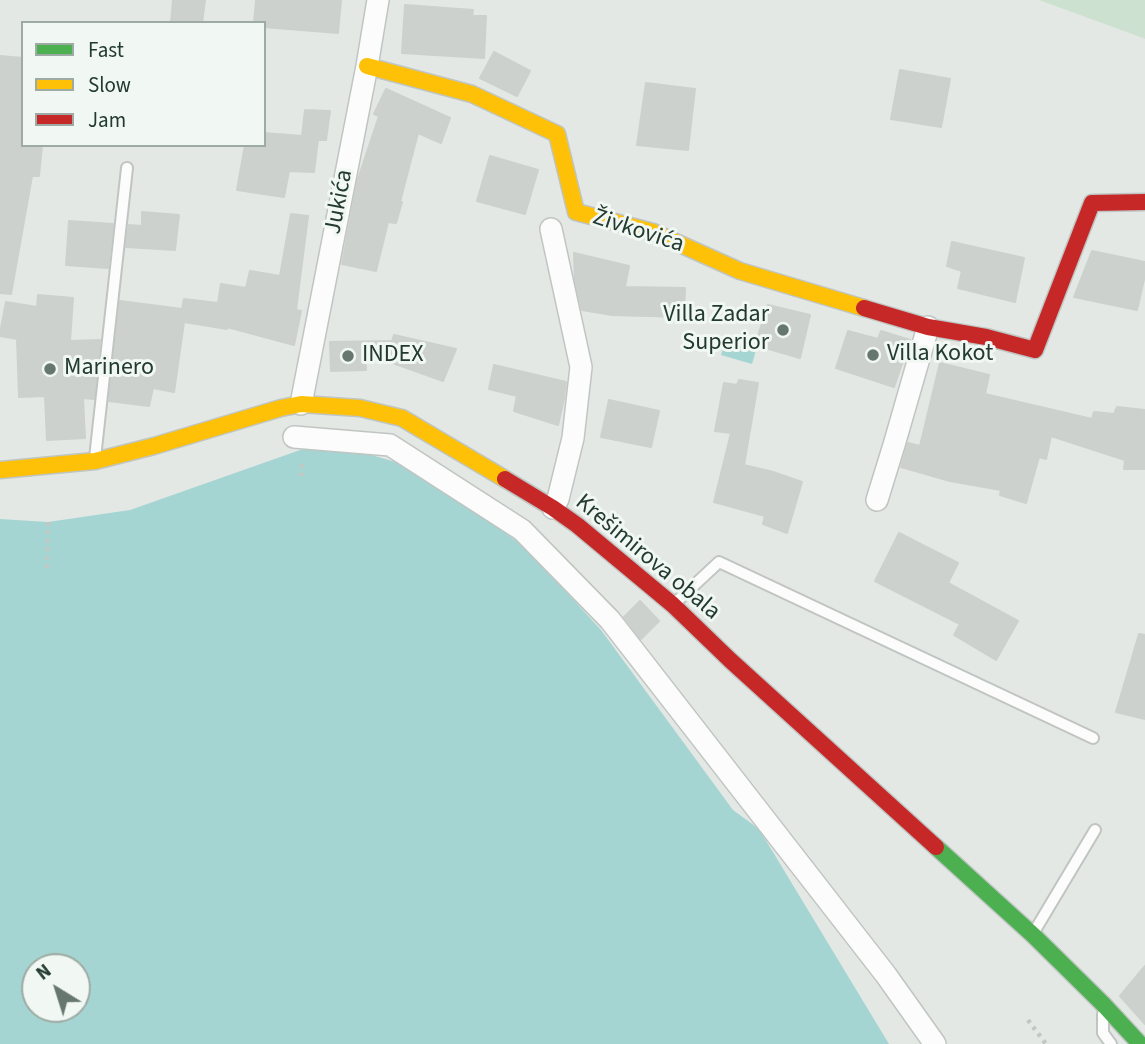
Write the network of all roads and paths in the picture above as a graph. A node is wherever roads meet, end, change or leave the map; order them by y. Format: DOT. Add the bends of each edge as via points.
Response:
graph roads {
  1 [pos="378,0"];
  2 [pos="367,66"];
  3 [pos="127,167"];
  4 [pos="1145,202"];
  5 [pos="551,229"];
  6 [pos="928,327"];
  7 [pos="301,404"];
  8 [pos="294,437"];
  9 [pos="94,461"];
  10 [pos="0,470"];
  11 [pos="877,500"];
  12 [pos="553,508"];
  13 [pos="48,522"];
  14 [pos="47,568"];
  15 [pos="673,605"];
  16 [pos="1093,738"];
  17 [pos="1095,830"];
  18 [pos="1033,935"];
  19 [pos="1103,1004"];
  20 [pos="1028,1020"];
  21 [pos="935,1044"];
  22 [pos="1046,1044"];
  23 [pos="1111,1044"];
  24 [pos="1140,1044"];
  1 -- 2 [label="street, Jukića"];
  2 -- 6 [label="street, Živkovića" via="472,94 557,134 576,212 653,232 740,271"];
  2 -- 7 [label="street, Jukića"];
  3 -- 9 [label="lane"];
  4 -- 6 [label="street, Živkovića" via="1092,203 1035,350"];
  5 -- 12 [label="street, Živkovića" via="581,367 573,438"];
  6 -- 11 [label="street"];
  7 -- 9 [label="street, Krešimirova obala"];
  7 -- 12 [label="street, Krešimirova obala" via="360,408 402,418"];
  8 -- 21 [label="street" via="390,445 522,530 610,620"];
  9 -- 10 [label="street, Krešimirova obala"];
  12 -- 15 [label="street, Krešimirova obala"];
  13 -- 14 [label="path"];
  15 -- 16 [label="lane" via="719,562"];
  15 -- 18 [label="street, Krešimirova obala"];
  17 -- 18 [label="lane"];
  18 -- 19 [label="street, Krešimirova obala"];
  19 -- 23 [label="lane" via="1103,1033"];
  19 -- 24 [label="street, Krešimirova obala"];
  20 -- 22 [label="path"];
}
